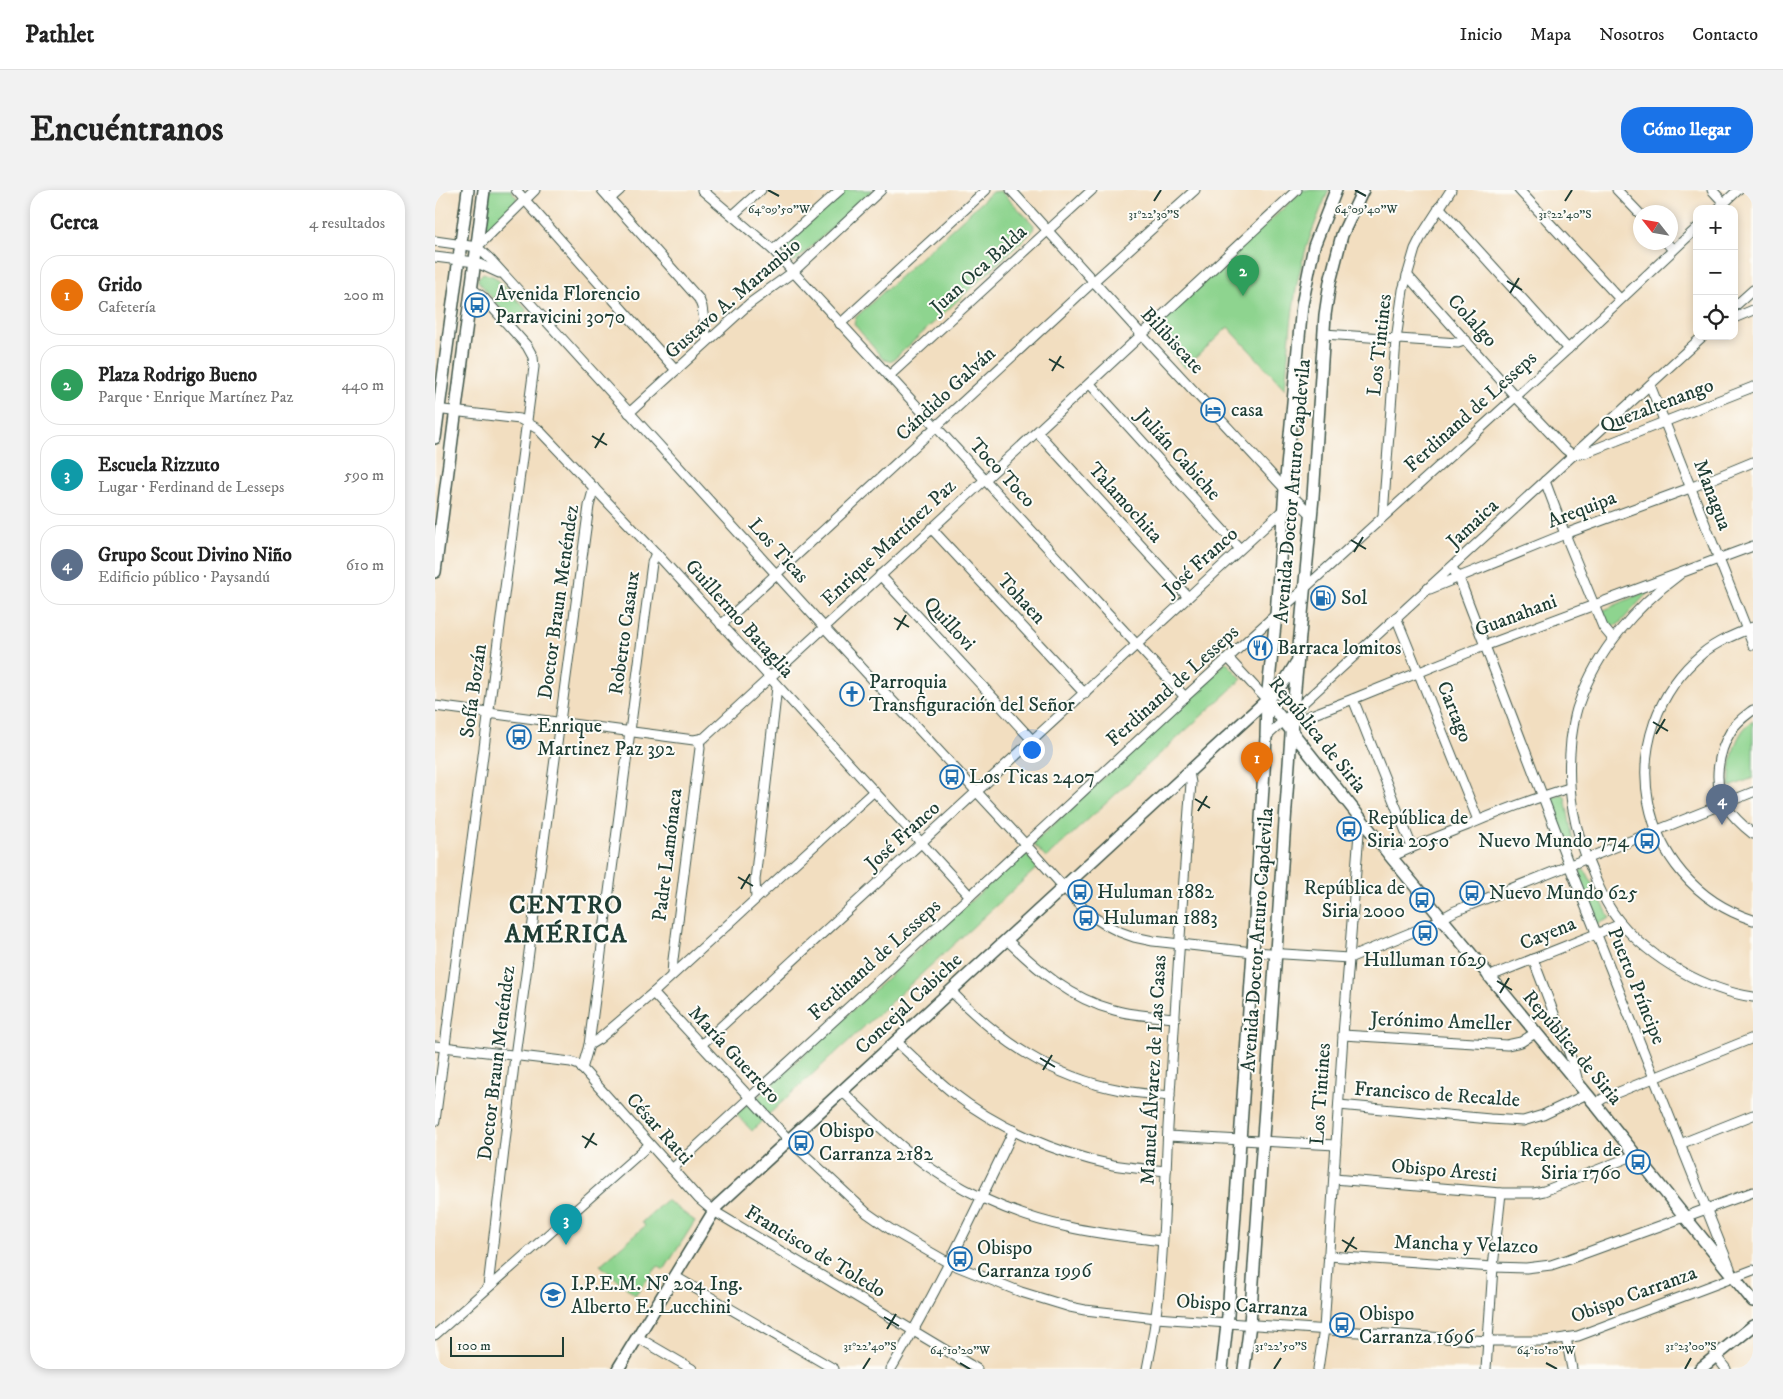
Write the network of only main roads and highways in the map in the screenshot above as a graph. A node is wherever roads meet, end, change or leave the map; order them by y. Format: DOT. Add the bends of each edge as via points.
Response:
graph roads {
  1 [pos="468,190"];
  2 [pos="484,190"];
  3 [pos="1336,190"];
  4 [pos="1363,190"];
  5 [pos="437,409"];
  6 [pos="435,438"];
  7 [pos="435,572"];
  8 [pos="1298,660"];
  9 [pos="1267,700"];
  10 [pos="1290,721"];
  11 [pos="1753,1301"];
  12 [pos="1753,1326"];
  13 [pos="618,1369"];
  14 [pos="1222,1369"];
  15 [pos="1244,1369"];
  16 [pos="1700,1369"];
  1 -- 5 [label="main road"];
  2 -- 7 [label="main road"];
  3 -- 9 [label="main road, Avenida Doctor Arturo Capdevila" via="1314,246 1302,305"];
  4 -- 8 [label="main road, Avenida Doctor Arturo Capdevila" via="1342,235 1330,282"];
  5 -- 6 [label="main road"];
  8 -- 9 [label="main road, Concejal Cabiche"];
  8 -- 10 [label="main road, Avenida Doctor Arturo Capdevila"];
  9 -- 10 [label="main road, República de Siria"];
  9 -- 13 [label="main road, Concejal Cabiche" via="713,1210"];
  9 -- 14 [label="main road, Avenida Doctor Arturo Capdevila" via="1253,952 1228,1323"];
  10 -- 11 [label="main road, República de Siria" via="1391,857 1578,1082"];
  10 -- 15 [label="main road, Avenida Doctor Arturo Capdevila" via="1250,1324"];
  12 -- 16 [label="main road"];
}
